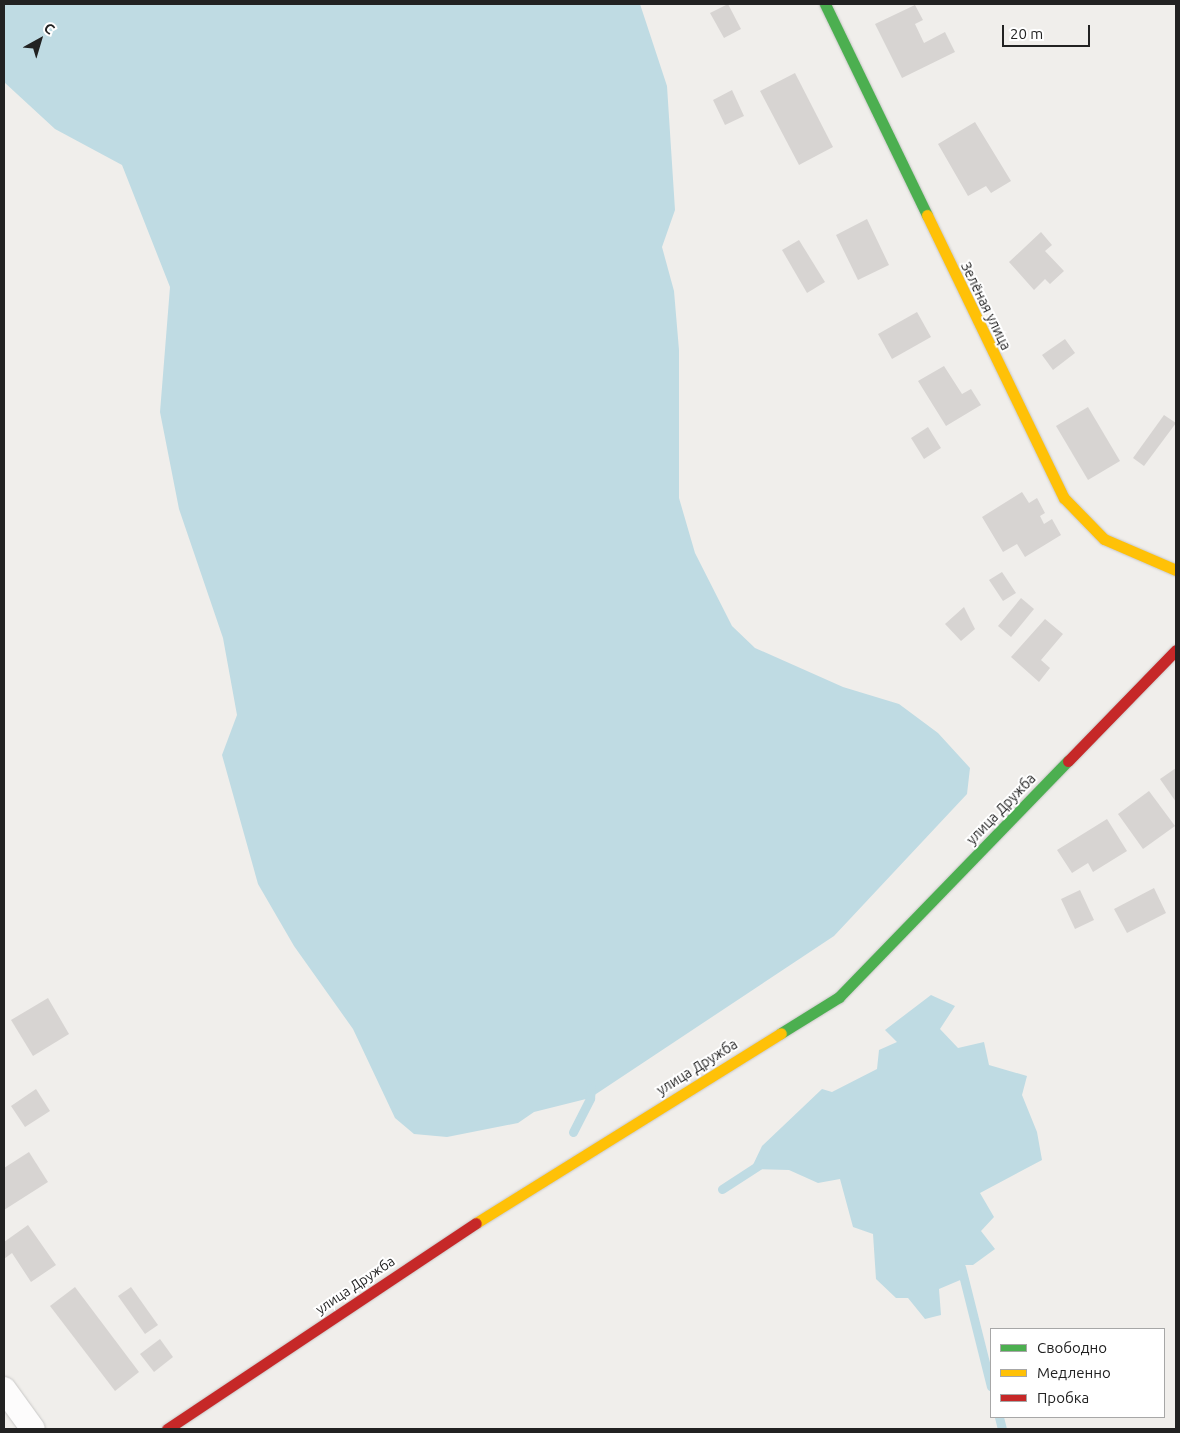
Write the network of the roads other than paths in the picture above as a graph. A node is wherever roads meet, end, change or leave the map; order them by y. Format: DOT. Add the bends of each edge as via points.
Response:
graph roads {
  1 [pos="825,4"];
  2 [pos="1176,570"];
  3 [pos="1176,650"];
  4 [pos="4,1389"];
  5 [pos="33,1429"];
  6 [pos="167,1429"];
  1 -- 2 [label="street, Зелёная улица" via="1064,498 1104,538"];
  3 -- 6 [label="street, улица Дружба" via="839,997 465,1230"];
  4 -- 5 [label="street"];
}
